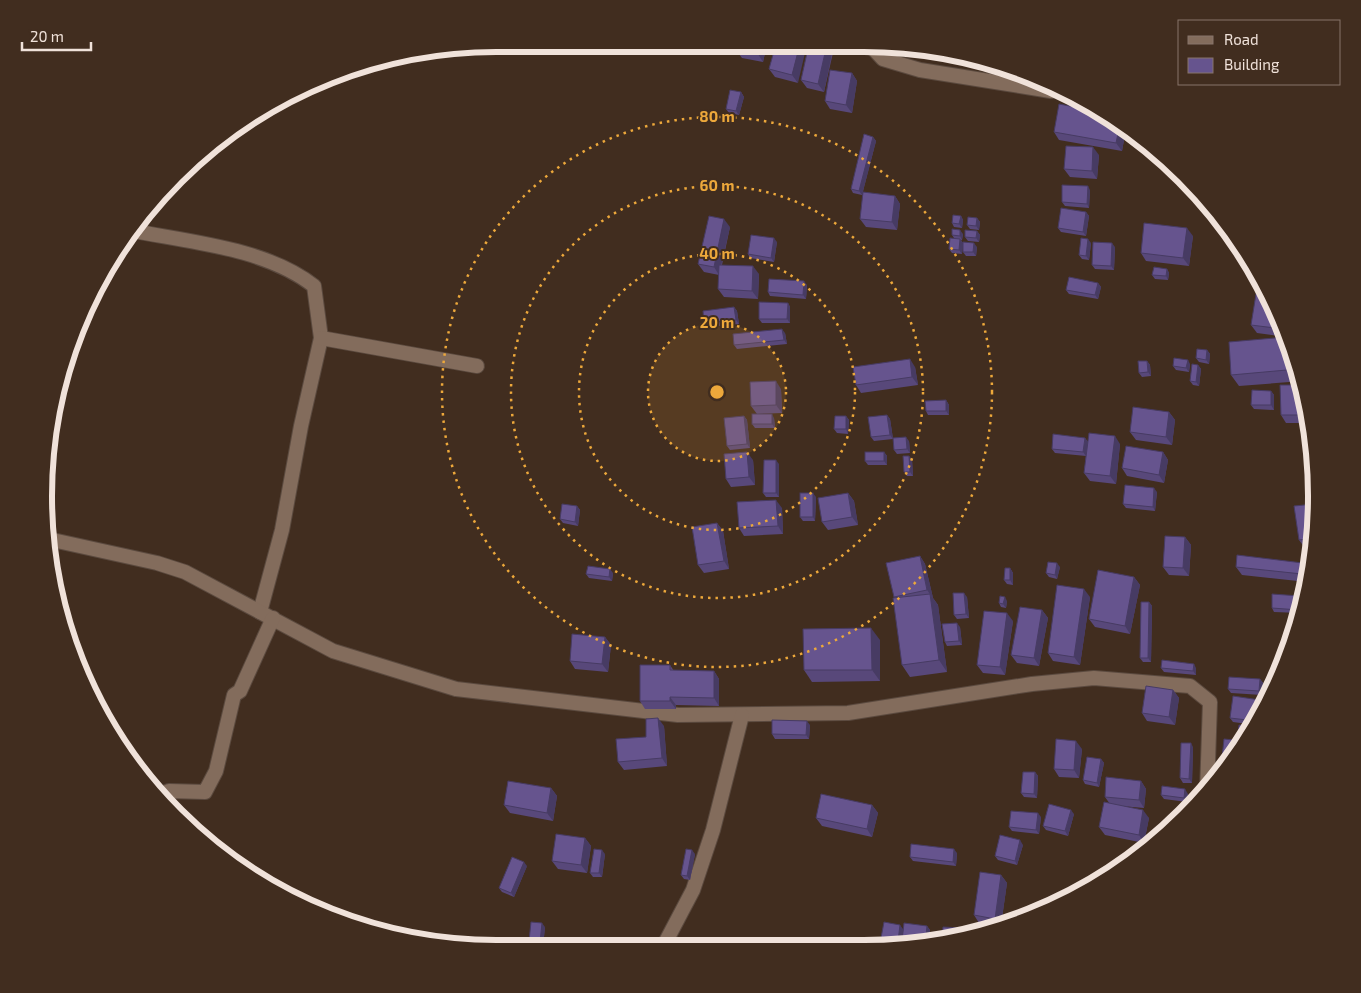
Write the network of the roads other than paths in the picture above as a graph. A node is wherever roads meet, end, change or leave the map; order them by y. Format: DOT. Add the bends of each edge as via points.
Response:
graph roads {
  1 [pos="877,52"];
  2 [pos="1042,90"];
  3 [pos="140,232"];
  4 [pos="321,338"];
  5 [pos="477,366"];
  6 [pos="55,540"];
  7 [pos="260,612"];
  8 [pos="273,618"];
  9 [pos="742,715"];
  10 [pos="1207,778"];
  11 [pos="166,792"];
  12 [pos="667,940"];
  1 -- 2 [label="street" via="883,59 920,70"];
  3 -- 4 [label="street" via="243,252 301,276 314,286"];
  4 -- 5 [label="street"];
  4 -- 7 [label="street" via="282,530"];
  6 -- 7 [label="street" via="176,569"];
  7 -- 8 [label="street"];
  8 -- 9 [label="street" via="334,651 456,689 678,715"];
  8 -- 11 [label="street" via="240,691 234,695 216,771 205,792"];
  9 -- 10 [label="street" via="848,713 1032,684 1094,678 1190,686 1210,702"];
  9 -- 12 [label="street" via="713,830 693,890"];
}
